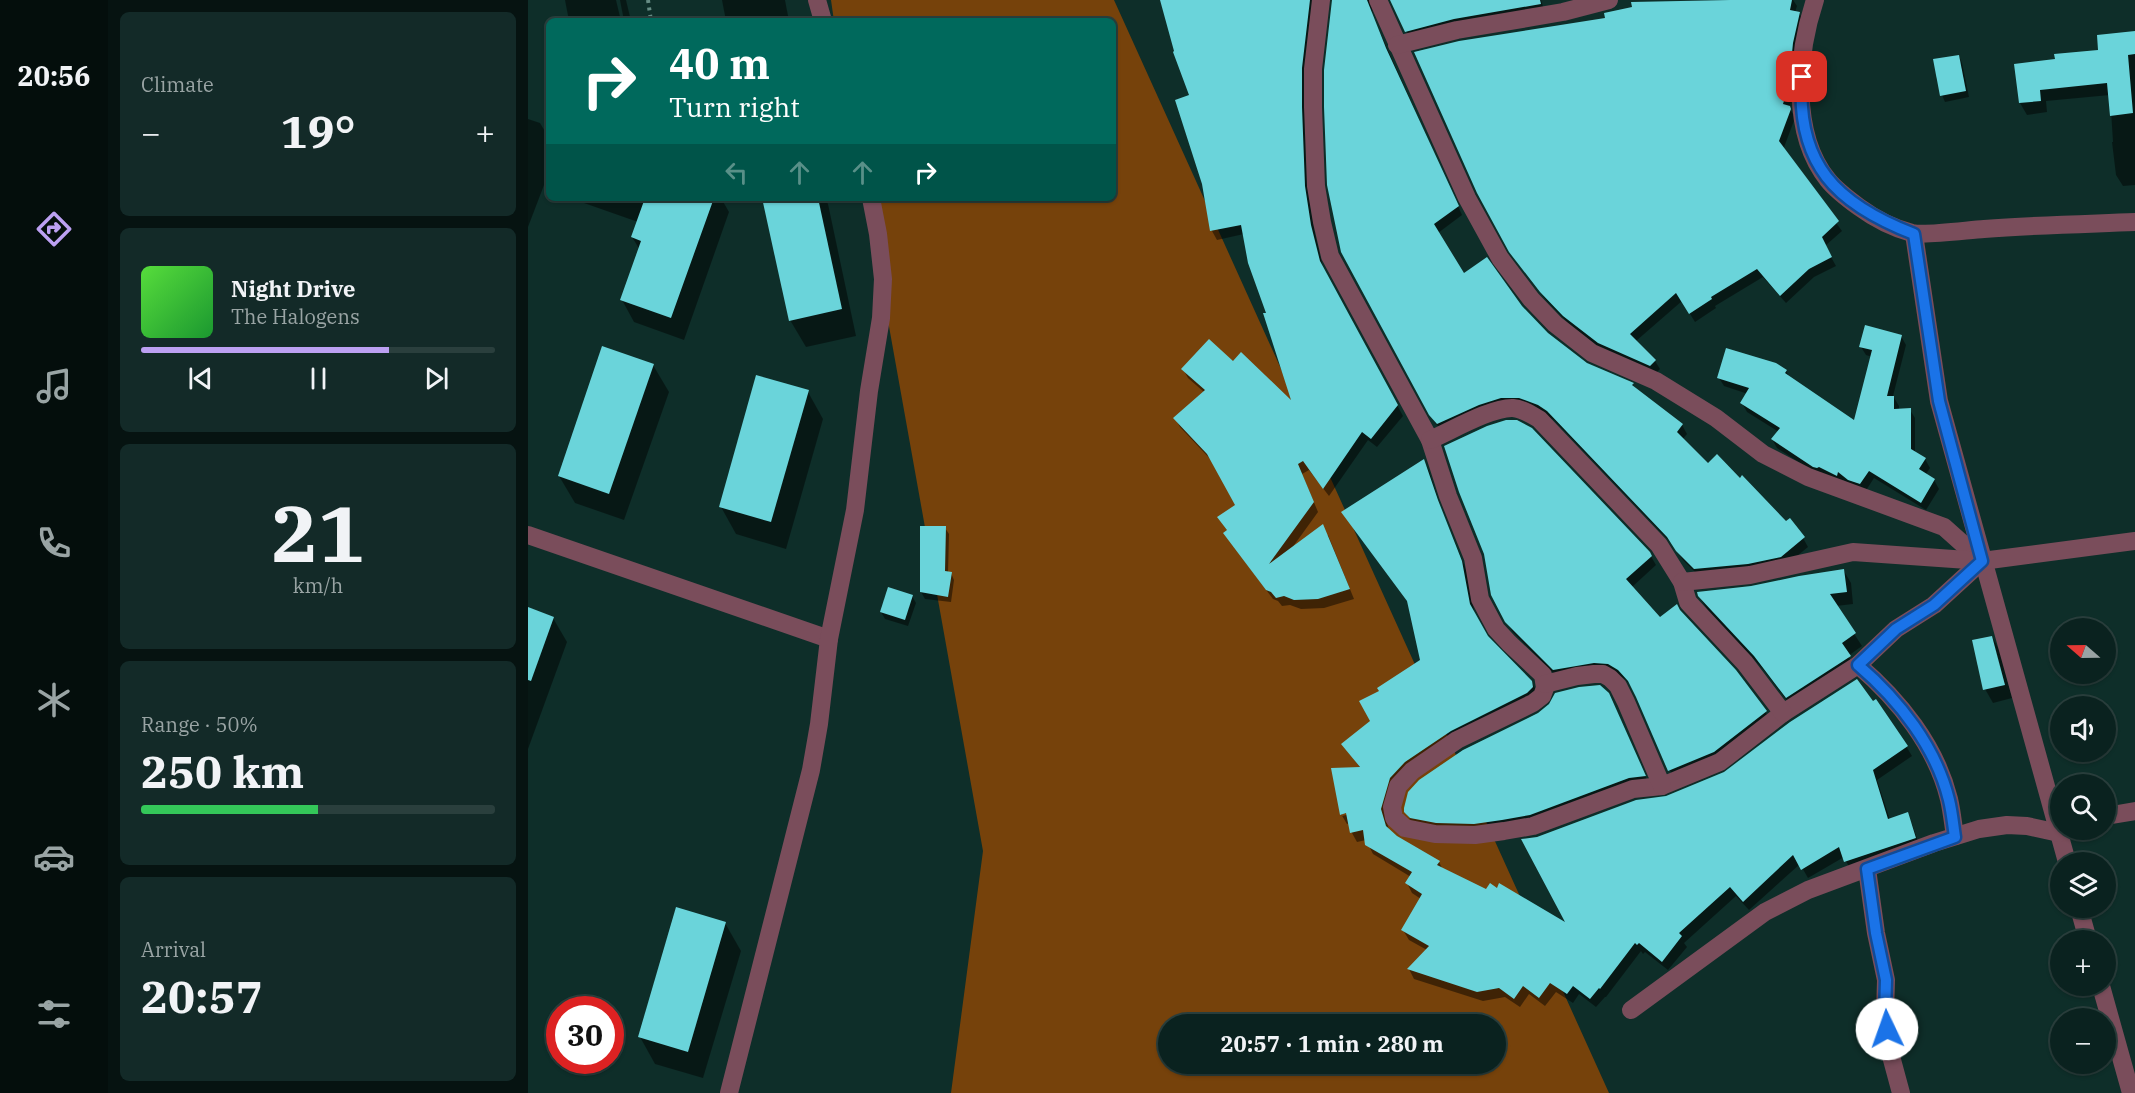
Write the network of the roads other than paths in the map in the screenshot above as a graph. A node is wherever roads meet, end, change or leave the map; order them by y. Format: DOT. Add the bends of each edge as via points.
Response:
graph roads {
  1 [pos="817,0"];
  2 [pos="1321,0"];
  3 [pos="1378,0"];
  4 [pos="1609,0"];
  5 [pos="1815,0"];
  6 [pos="822,18"];
  7 [pos="1397,45"];
  8 [pos="872,201"];
  9 [pos="2135,222"];
  10 [pos="1914,234"];
  11 [pos="1430,440"];
  12 [pos="528,535"];
  13 [pos="2135,541"];
  14 [pos="1982,561"];
  15 [pos="1682,582"];
  16 [pos="829,639"];
  17 [pos="1858,665"];
  18 [pos="1545,684"];
  19 [pos="1783,713"];
  20 [pos="1662,786"];
  21 [pos="2050,788"];
  22 [pos="2135,811"];
  23 [pos="2116,814"];
  24 [pos="2050,829"];
  25 [pos="1955,837"];
  26 [pos="1867,869"];
  27 [pos="2104,996"];
  28 [pos="1631,1010"];
  29 [pos="729,1093"];
  30 [pos="1901,1093"];
  31 [pos="2130,1093"];
  1 -- 6 [label="street"];
  2 -- 11 [label="street" via="1313,107 1317,186 1330,256"];
  3 -- 7 [label="street"];
  4 -- 7 [label="street"];
  5 -- 10 [label="street" via="1803,57 1800,98 1803,130 1813,157 1828,180 1847,198 1870,215"];
  7 -- 14 [label="street" via="1467,198 1500,258 1555,324 1592,353 1656,381 1716,418 1764,454 1808,477 1944,527"];
  8 -- 16 [label="street" via="883,279 881,318 855,510"];
  9 -- 10 [label="street"];
  10 -- 14 [label="street" via="1939,401"];
  11 -- 15 [label="street" via="1499,409 1526,411 1539,419 1659,545"];
  11 -- 18 [label="street" via="1473,558 1480,599 1496,629 1543,675"];
  12 -- 16 [label="street"];
  13 -- 14 [label="street"];
  14 -- 15 [label="street" via="1853,552 1750,574"];
  14 -- 17 [label="street" via="1934,605 1896,629"];
  14 -- 21 [label="street"];
  15 -- 19 [label="street" via="1688,602 1745,663"];
  16 -- 29 [label="street" via="811,770"];
  17 -- 19 [label="street"];
  17 -- 25 [label="street" via="1911,721 1935,762 1948,798"];
  18 -- 20 [label="street" via="1594,674 1610,678 1626,702"];
  18 -- 20 [label="street" via="1542,696 1533,703 1457,740 1412,771 1398,786 1392,807 1394,818 1405,828 1475,835 1533,826 1633,789"];
  19 -- 20 [label="street" via="1720,762"];
  22 -- 23 [label="street"];
  24 -- 25 [label="street" via="2007,825"];
  25 -- 26 [label="street"];
  26 -- 28 [label="street" via="1808,890 1765,912"];
  26 -- 30 [label="street" via="1886,980 1888,1045"];
  27 -- 31 [label="street"];
}
